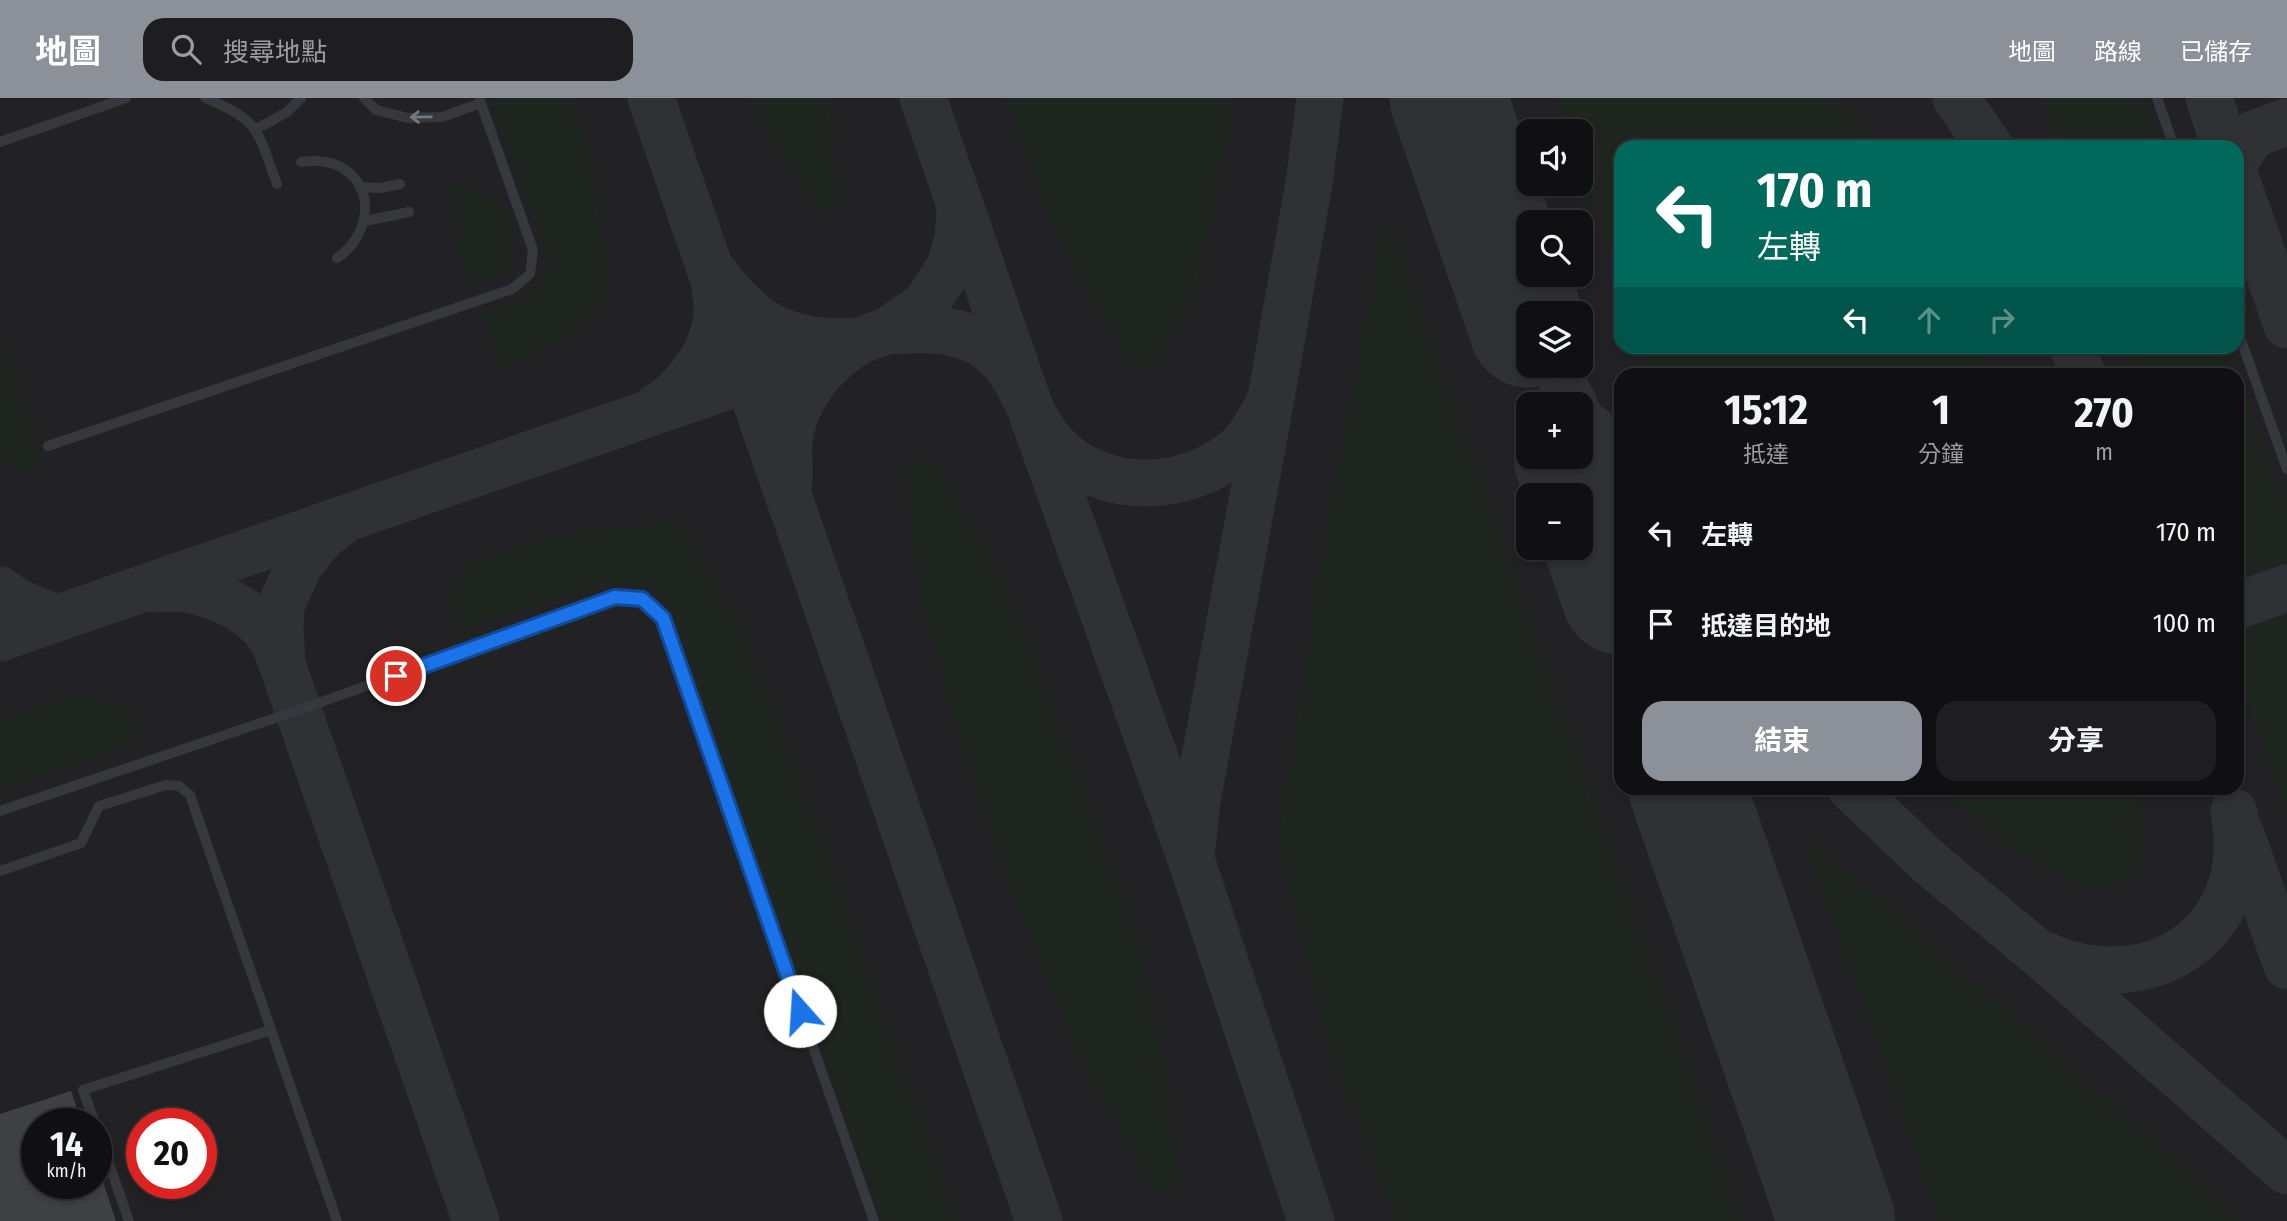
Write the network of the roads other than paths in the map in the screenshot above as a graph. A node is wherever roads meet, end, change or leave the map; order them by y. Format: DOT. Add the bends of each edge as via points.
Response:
graph roads {
  1 [pos="126,98"];
  2 [pos="205,98"];
  3 [pos="301,98"];
  4 [pos="364,98"];
  5 [pos="2157,98"];
  6 [pos="480,101"];
  7 [pos="256,129"];
  8 [pos="2172,140"];
  9 [pos="0,142"];
  10 [pos="301,162"];
  11 [pos="277,184"];
  12 [pos="400,184"];
  13 [pos="360,187"];
  14 [pos="409,212"];
  15 [pos="365,221"];
  16 [pos="337,258"];
  17 [pos="2244,348"];
  18 [pos="48,446"];
  19 [pos="2287,469"];
  20 [pos="0,811"];
  21 [pos="0,871"];
  22 [pos="271,1030"];
  23 [pos="90,1108"];
  24 [pos="112,1172"];
  25 [pos="129,1221"];
  26 [pos="337,1221"];
  27 [pos="873,1221"];
  1 -- 9 [label="lane"];
  2 -- 7 [label="lane" via="232,108"];
  3 -- 7 [label="lane" via="287,112"];
  6 -- 4 [label="lane, one-way" via="442,117 408,118 376,110"];
  5 -- 8 [label="lane"];
  6 -- 18 [label="lane" via="533,250 530,274 512,289"];
  7 -- 11 [label="lane"];
  10 -- 13 [label="lane" via="334,164"];
  12 -- 13 [label="lane"];
  13 -- 15 [label="lane"];
  14 -- 15 [label="lane"];
  15 -- 16 [label="lane" via="359,237"];
  17 -- 19 [label="lane"];
  20 -- 27 [label="lane" via="615,597 642,599 663,618"];
  21 -- 22 [label="lane" via="81,843 99,806 166,785 179,786 190,795"];
  22 -- 23 [label="lane" via="83,1090"];
  22 -- 26 [label="lane"];
  24 -- 25 [label="lane"];
}
